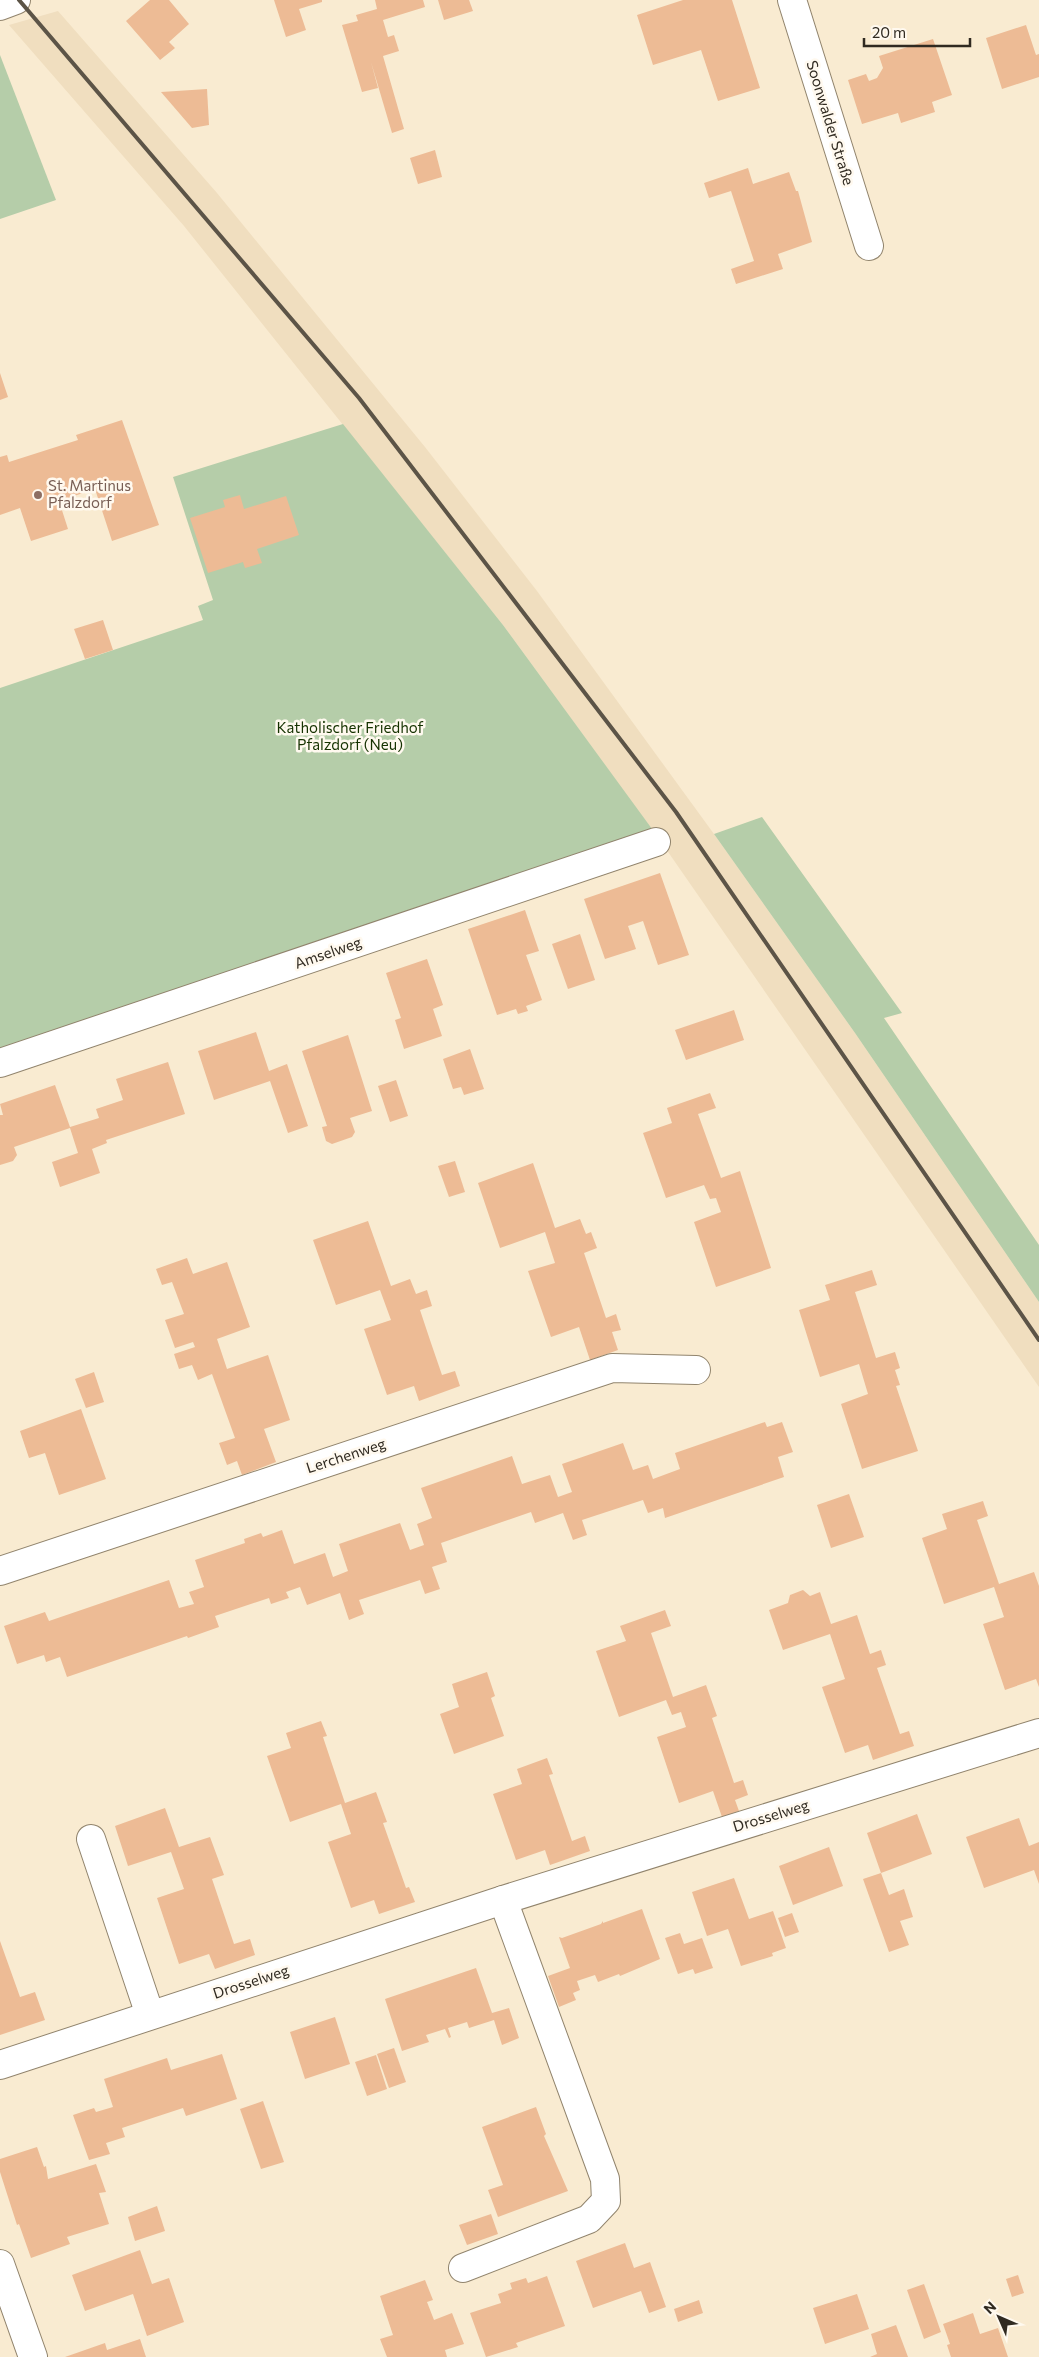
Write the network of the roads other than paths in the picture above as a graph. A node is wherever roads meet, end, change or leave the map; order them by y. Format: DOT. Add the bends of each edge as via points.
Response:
graph roads {
  1 [pos="16,0"];
  2 [pos="792,0"];
  3 [pos="0,6"];
  4 [pos="869,246"];
  5 [pos="656,842"];
  6 [pos="0,1064"];
  7 [pos="696,1370"];
  8 [pos="0,1571"];
  9 [pos="1039,1733"];
  10 [pos="91,1839"];
  11 [pos="503,1900"];
  12 [pos="150,2015"];
  13 [pos="0,2064"];
  14 [pos="0,2264"];
  15 [pos="463,2268"];
  16 [pos="33,2357"];
  1 -- 3 [label="street"];
  2 -- 4 [label="street, Soonwalder Straße"];
  5 -- 6 [label="street, Amselweg"];
  7 -- 8 [label="street, Lerchenweg" via="612,1368"];
  9 -- 11 [label="street, Drosselweg"];
  10 -- 12 [label="street"];
  11 -- 12 [label="street, Drosselweg"];
  11 -- 15 [label="street" via="606,2179 606,2201 589,2219"];
  12 -- 13 [label="street, Drosselweg"];
  14 -- 16 [label="street"];
}
